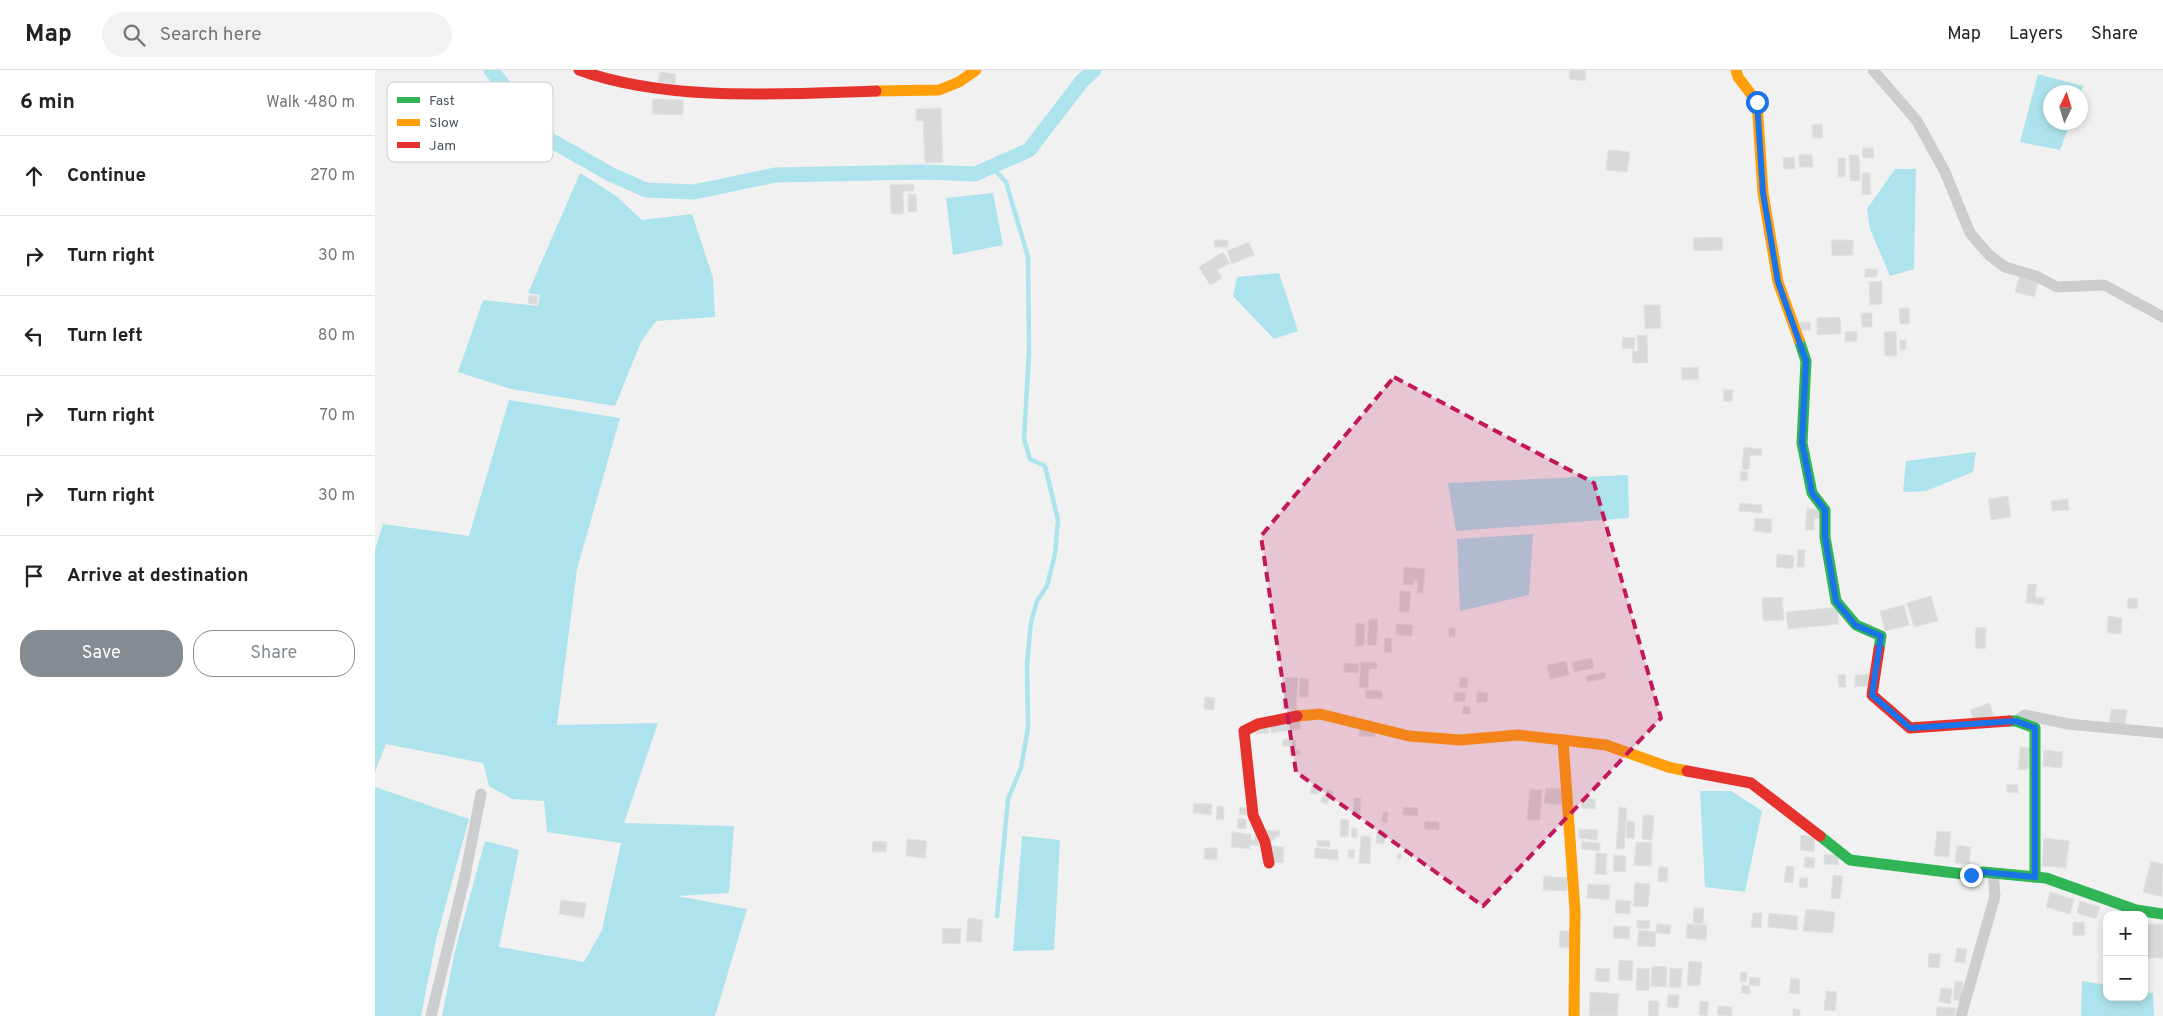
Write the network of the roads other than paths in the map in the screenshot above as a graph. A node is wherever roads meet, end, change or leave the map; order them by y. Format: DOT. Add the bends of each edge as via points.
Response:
graph roads {
  1 [pos="579,70"];
  2 [pos="975,70"];
  3 [pos="1736,70"];
  4 [pos="1873,70"];
  5 [pos="2163,317"];
  6 [pos="2016,721"];
  7 [pos="2163,733"];
  8 [pos="1563,740"];
  9 [pos="481,794"];
  10 [pos="1269,863"];
  11 [pos="1993,873"];
  12 [pos="2035,877"];
  13 [pos="2163,914"];
  14 [pos="431,1016"];
  15 [pos="1574,1016"];
  16 [pos="1961,1016"];
  1 -- 2 [label="street" via="606,81 647,88 733,94 939,90 959,82"];
  3 -- 6 [label="street" via="1757,102 1763,193 1778,282 1806,361 1802,443 1812,493 1825,510 1825,537 1836,601 1855,625 1881,636 1872,695 1910,728"];
  4 -- 5 [label="street" via="1917,121 1945,172 1970,233 1989,255 2005,267 2036,276 2057,287 2104,285"];
  6 -- 7 [label="street" via="2025,715 2067,724"];
  6 -- 12 [label="street" via="2035,728"];
  8 -- 10 [label="street" via="1518,735 1460,740 1409,736 1321,714 1286,717 1258,724 1244,731 1253,815 1265,842"];
  8 -- 11 [label="street" via="1606,745 1667,767 1751,783 1850,860 1971,875"];
  8 -- 15 [label="street" via="1575,910"];
  9 -- 14 [label="street"];
  11 -- 12 [label="street"];
  11 -- 16 [label="street" via="1995,896"];
  12 -- 13 [label="street" via="2135,910"];
}
